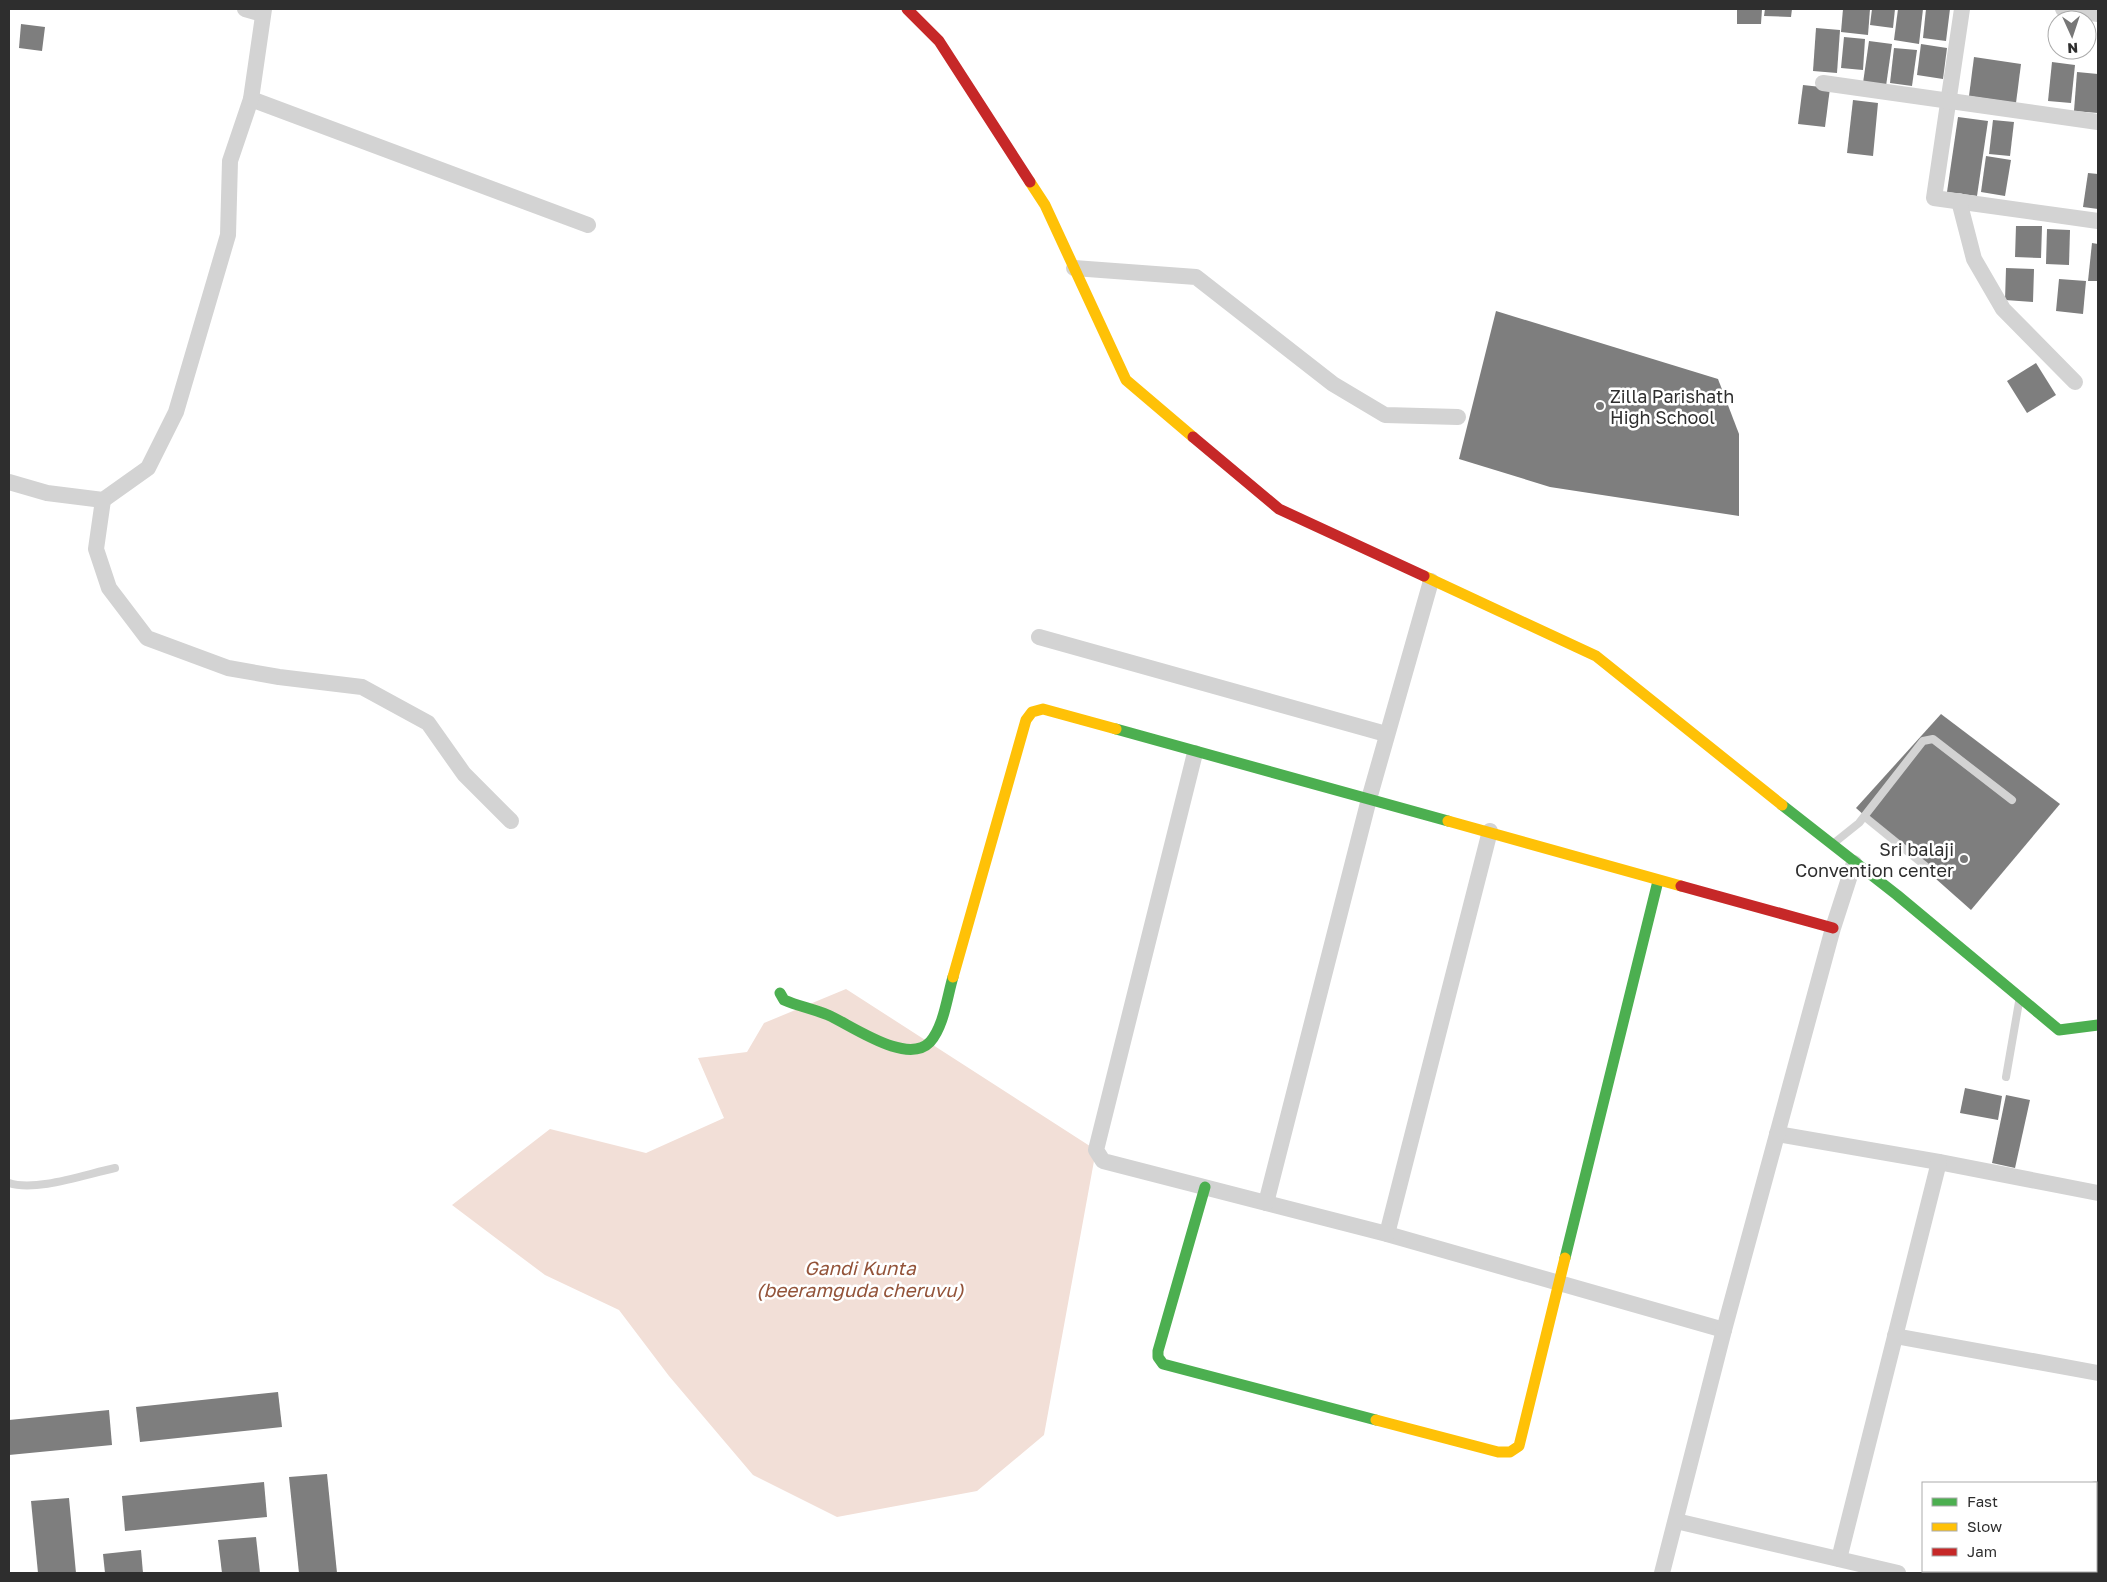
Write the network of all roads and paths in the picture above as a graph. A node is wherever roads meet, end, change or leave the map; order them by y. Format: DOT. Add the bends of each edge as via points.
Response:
graph roads {
  1 [pos="245,9"];
  2 [pos="907,9"];
  3 [pos="1962,9"];
  4 [pos="2063,9"];
  5 [pos="263,11"];
  6 [pos="2098,14"];
  7 [pos="1823,83"];
  8 [pos="251,99"];
  9 [pos="1948,102"];
  10 [pos="2098,122"];
  11 [pos="1959,201"];
  12 [pos="2098,221"];
  13 [pos="588,225"];
  14 [pos="1074,268"];
  15 [pos="2075,382"];
  16 [pos="1458,416"];
  17 [pos="9,482"];
  18 [pos="103,500"];
  19 [pos="1431,581"];
  20 [pos="1038,637"];
  21 [pos="1386,734"];
  22 [pos="1195,753"];
  23 [pos="1369,799"];
  24 [pos="2012,800"];
  25 [pos="1865,817"];
  26 [pos="512,822"];
  27 [pos="1490,831"];
  28 [pos="1832,845"];
  29 [pos="1854,863"];
  30 [pos="1929,869"];
  31 [pos="1658,881"];
  32 [pos="1833,928"];
  33 [pos="780,994"];
  34 [pos="2020,998"];
  35 [pos="2098,1025"];
  36 [pos="2006,1077"];
  37 [pos="1777,1134"];
  38 [pos="1939,1162"];
  39 [pos="115,1168"];
  40 [pos="9,1183"];
  41 [pos="1204,1187"];
  42 [pos="2098,1194"];
  43 [pos="1266,1203"];
  44 [pos="1387,1234"];
  45 [pos="1558,1284"];
  46 [pos="1724,1330"];
  47 [pos="1895,1336"];
  48 [pos="2098,1373"];
  49 [pos="1676,1521"];
  50 [pos="1839,1559"];
  51 [pos="1662,1573"];
  52 [pos="1898,1573"];
  1 -- 5 [label="street"];
  2 -- 14 [label="street" via="938,41 1045,205"];
  3 -- 9 [label="street"];
  4 -- 6 [label="street"];
  5 -- 8 [label="street"];
  7 -- 9 [label="street"];
  8 -- 13 [label="street"];
  8 -- 18 [label="street" via="230,161 228,235 176,412 148,468"];
  9 -- 10 [label="street"];
  9 -- 11 [label="street" via="1934,198"];
  11 -- 12 [label="street"];
  11 -- 15 [label="street" via="1974,260 2003,308"];
  14 -- 16 [label="street" via="1196,277 1333,384 1385,415"];
  14 -- 19 [label="street" via="1126,380 1279,509"];
  17 -- 18 [label="street" via="47,492"];
  18 -- 26 [label="street" via="96,549 110,588 147,638 228,668 362,687 428,722 464,774"];
  19 -- 21 [label="street"];
  19 -- 28 [label="street" via="1596,656"];
  20 -- 21 [label="street"];
  21 -- 23 [label="street"];
  22 -- 23 [label="street"];
  22 -- 33 [label="street" via="1043,709 1032,712 1026,720 942,1018 927,1044 906,1049 895,1046 855,1031 828,1015 784,1000"];
  22 -- 41 [label="street" via="1096,1150 1104,1161"];
  23 -- 27 [label="street"];
  23 -- 43 [label="street"];
  24 -- 25 [label="lane" via="1933,740 1923,741"];
  25 -- 28 [label="lane"];
  25 -- 30 [label="lane"];
  27 -- 31 [label="street"];
  27 -- 44 [label="street"];
  28 -- 29 [label="street"];
  29 -- 32 [label="street"];
  29 -- 34 [label="street" via="1897,894"];
  31 -- 32 [label="street"];
  31 -- 45 [label="street"];
  32 -- 37 [label="street"];
  34 -- 35 [label="street" via="2059,1030"];
  34 -- 36 [label="lane"];
  37 -- 38 [label="street"];
  37 -- 46 [label="street"];
  38 -- 42 [label="street"];
  38 -- 47 [label="street"];
  39 -- 40 [label="lane" via="35,1185"];
  41 -- 43 [label="street"];
  41 -- 45 [label="street" via="1158,1351 1163,1364 1498,1452 1510,1452 1519,1446"];
  43 -- 44 [label="street"];
  44 -- 45 [label="street"];
  45 -- 46 [label="street"];
  46 -- 49 [label="street"];
  47 -- 48 [label="street"];
  47 -- 50 [label="street"];
  49 -- 50 [label="street"];
  49 -- 51 [label="street"];
  50 -- 52 [label="street"];
}
